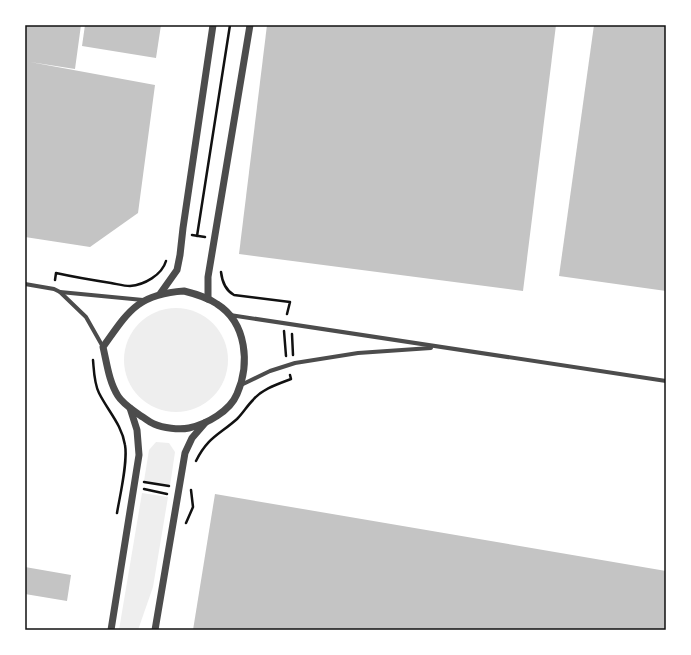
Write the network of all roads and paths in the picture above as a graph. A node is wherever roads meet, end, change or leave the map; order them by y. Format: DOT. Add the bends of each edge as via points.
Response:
graph roads {
  1 [pos="213,25"];
  2 [pos="230,25"];
  3 [pos="250,25"];
  4 [pos="204,237"];
  5 [pos="167,259"];
  6 [pos="55,279"];
  7 [pos="25,284"];
  8 [pos="60,292"];
  9 [pos="229,292"];
  10 [pos="159,294"];
  11 [pos="208,299"];
  12 [pos="144,300"];
  13 [pos="230,315"];
  14 [pos="287,315"];
  15 [pos="284,332"];
  16 [pos="292,334"];
  17 [pos="103,347"];
  18 [pos="439,347"];
  19 [pos="93,354"];
  20 [pos="293,355"];
  21 [pos="286,357"];
  22 [pos="290,375"];
  23 [pos="666,381"];
  24 [pos="240,386"];
  25 [pos="130,408"];
  26 [pos="206,422"];
  27 [pos="195,468"];
  28 [pos="122,478"];
  29 [pos="144,482"];
  30 [pos="192,483"];
  31 [pos="171,486"];
  32 [pos="144,489"];
  33 [pos="171,495"];
  34 [pos="184,529"];
  35 [pos="111,630"];
  36 [pos="155,630"];
  1 -- 10 [label="street" via="177,270"];
  2 -- 4 [label="path" via="197,236"];
  3 -- 11 [label="street" via="208,277"];
  5 -- 6 [label="path" via="155,277 130,286 56,273"];
  7 -- 8 [label="street"];
  8 -- 12 [label="street"];
  8 -- 17 [label="street" via="86,317"];
  9 -- 14 [label="path" via="234,295 290,302"];
  10 -- 11 [label="street" via="184,291"];
  10 -- 12 [label="street"];
  11 -- 13 [label="street"];
  12 -- 17 [label="street" via="127,314"];
  13 -- 18 [label="street"];
  13 -- 24 [label="street" via="243,339 245,363"];
  15 -- 21 [label="path"];
  16 -- 20 [label="path"];
  17 -- 25 [label="street" via="111,382 118,398"];
  18 -- 23 [label="street"];
  18 -- 24 [label="street" via="358,353 295,363 270,371"];
  19 -- 28 [label="path" via="98,392 119,426 125,446"];
  22 -- 27 [label="path" via="291,379 274,385 254,398 242,414 216,434 204,446"];
  24 -- 26 [label="street" via="228,408"];
  25 -- 26 [label="street" via="153,424 167,427 190,428"];
  25 -- 35 [label="street" via="137,430 139,455"];
  26 -- 36 [label="street" via="192,438 185,453"];
  29 -- 31 [label="path"];
  30 -- 34 [label="path" via="193,507"];
  32 -- 33 [label="path"];
}
